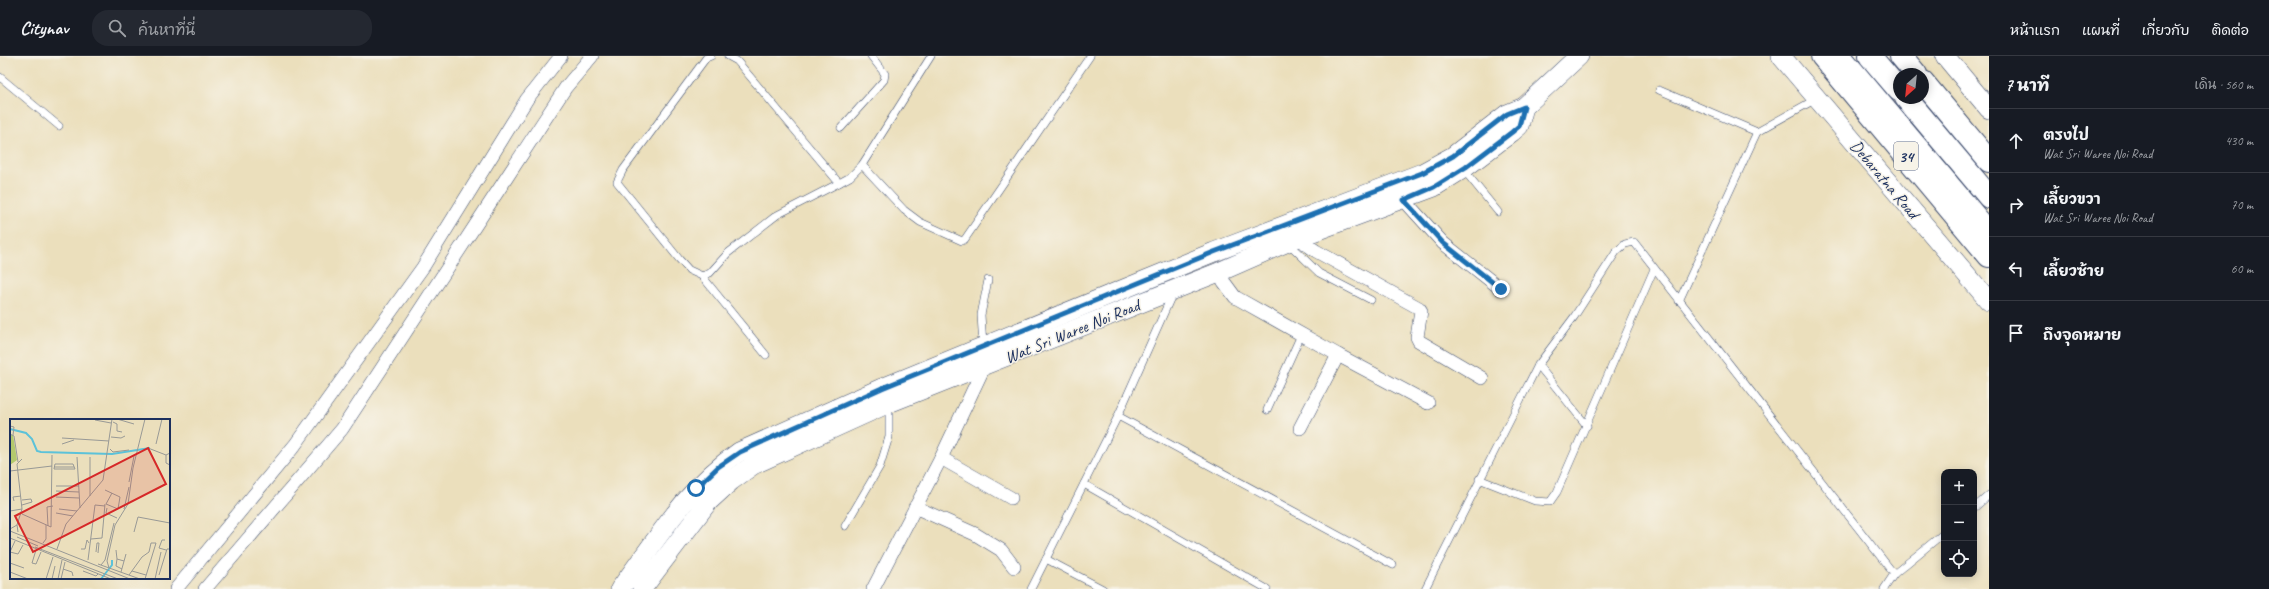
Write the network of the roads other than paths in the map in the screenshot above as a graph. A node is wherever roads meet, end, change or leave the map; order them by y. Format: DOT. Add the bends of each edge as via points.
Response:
graph roads {
  1 [pos="561,56"];
  2 [pos="592,56"];
  3 [pos="711,56"];
  4 [pos="728,56"];
  5 [pos="870,56"];
  6 [pos="931,56"];
  7 [pos="1090,56"];
  8 [pos="1579,56"];
  9 [pos="1781,56"];
  10 [pos="1822,56"];
  11 [pos="1840,56"];
  12 [pos="1870,56"];
  13 [pos="1901,56"];
  14 [pos="1945,56"];
  15 [pos="1911,68"];
  16 [pos="0,77"];
  17 [pos="1893,83"];
  18 [pos="1929,89"];
  19 [pos="1659,90"];
  20 [pos="1817,98"];
  21 [pos="1911,104"];
  22 [pos="1524,107"];
  23 [pos="1989,109"];
  24 [pos="59,126"];
  25 [pos="841,128"];
  26 [pos="1757,132"];
  27 [pos="1989,161"];
  28 [pos="862,165"];
  29 [pos="1463,169"];
  30 [pos="839,183"];
  31 [pos="1989,197"];
  32 [pos="1404,200"];
  33 [pos="1498,212"];
  34 [pos="1989,233"];
  35 [pos="1293,240"];
  36 [pos="1989,256"];
  37 [pos="423,267"];
  38 [pos="1654,270"];
  39 [pos="1219,272"];
  40 [pos="702,276"];
  41 [pos="440,279"];
  42 [pos="988,280"];
  43 [pos="1501,289"];
  44 [pos="1174,290"];
  45 [pos="1371,300"];
  46 [pos="1679,301"];
  47 [pos="1989,301"];
  48 [pos="1301,335"];
  49 [pos="983,348"];
  50 [pos="766,355"];
  51 [pos="1338,355"];
  52 [pos="1538,365"];
  53 [pos="984,367"];
  54 [pos="1482,378"];
  55 [pos="889,403"];
  56 [pos="1428,403"];
  57 [pos="1267,410"];
  58 [pos="1118,416"];
  59 [pos="1587,426"];
  60 [pos="1300,428"];
  61 [pos="941,458"];
  62 [pos="1479,479"];
  63 [pos="1084,484"];
  64 [pos="1989,495"];
  65 [pos="1011,498"];
  66 [pos="1977,505"];
  67 [pos="916,507"];
  68 [pos="845,526"];
  69 [pos="1941,535"];
  70 [pos="1046,559"];
  71 [pos="1393,565"];
  72 [pos="1014,567"];
  73 [pos="1894,574"];
  74 [pos="176,589"];
  75 [pos="205,589"];
  76 [pos="620,589"];
  77 [pos="642,589"];
  78 [pos="873,589"];
  79 [pos="1031,589"];
  80 [pos="1103,589"];
  81 [pos="1267,589"];
  82 [pos="1425,589"];
  83 [pos="1884,589"];
  1 -- 37 [label="street" via="527,99"];
  2 -- 41 [label="street" via="566,87"];
  3 -- 40 [label="lane" via="706,58 622,170 617,182 688,270"];
  4 -- 30 [label="lane" via="737,61"];
  5 -- 25 [label="lane" via="885,74 884,80"];
  6 -- 28 [label="lane"];
  7 -- 28 [label="lane" via="965,239 920,222 904,210"];
  8 -- 22 [label="main road, Wat Sri Waree Noi Road"];
  9 -- 20 [label="main road, Debaratna Road / 34"];
  10 -- 36 [label="highway, Debaratna Road / 34"];
  11 -- 34 [label="highway"];
  12 -- 17 [label="highway"];
  13 -- 15 [label="highway"];
  14 -- 23 [label="main road"];
  16 -- 24 [label="lane"];
  18 -- 27 [label="highway"];
  19 -- 26 [label="lane"];
  20 -- 26 [label="lane"];
  20 -- 47 [label="main road, Debaratna Road / 34"];
  21 -- 31 [label="highway"];
  22 -- 29 [label="main road, Wat Sri Waree Noi Road" via="1519,126"];
  22 -- 49 [label="main road, Wat Sri Waree Noi Road" via="1507,114 1453,156 1422,173 1214,252"];
  26 -- 46 [label="lane"];
  28 -- 30 [label="lane" via="850,177"];
  29 -- 32 [label="main road, Wat Sri Waree Noi Road" via="1434,187"];
  29 -- 33 [label="lane"];
  30 -- 40 [label="lane" via="777,215 728,253 710,273"];
  32 -- 35 [label="main road, Wat Sri Waree Noi Road"];
  32 -- 43 [label="street" via="1443,243"];
  35 -- 39 [label="main road, Wat Sri Waree Noi Road"];
  35 -- 45 [label="lane" via="1319,274"];
  35 -- 54 [label="street" via="1306,244 1419,308 1419,341"];
  37 -- 41 [label="street"];
  37 -- 74 [label="street" via="295,445"];
  38 -- 46 [label="lane"];
  38 -- 52 [label="lane" via="1634,242 1625,244 1616,252 1574,317"];
  38 -- 59 [label="lane"];
  39 -- 44 [label="main road, Wat Sri Waree Noi Road"];
  39 -- 48 [label="street" via="1235,297"];
  40 -- 50 [label="lane"];
  41 -- 75 [label="street" via="342,429"];
  42 -- 49 [label="lane" via="981,315"];
  44 -- 53 [label="main road, Wat Sri Waree Noi Road"];
  44 -- 58 [label="lane"];
  46 -- 73 [label="lane"];
  48 -- 51 [label="street"];
  48 -- 57 [label="lane"];
  49 -- 76 [label="main road, Wat Sri Waree Noi Road" via="882,388 740,452 718,467 696,488 671,517"];
  51 -- 56 [label="street"];
  51 -- 60 [label="street"];
  52 -- 59 [label="lane"];
  52 -- 62 [label="lane"];
  53 -- 55 [label="main road, Wat Sri Waree Noi Road"];
  53 -- 61 [label="street"];
  55 -- 68 [label="lane" via="888,437 880,466"];
  55 -- 77 [label="main road, Wat Sri Waree Noi Road" via="753,465 731,481 708,502"];
  58 -- 63 [label="lane"];
  58 -- 71 [label="lane"];
  59 -- 62 [label="lane" via="1550,502 1535,501"];
  61 -- 65 [label="street"];
  61 -- 67 [label="street"];
  62 -- 82 [label="lane"];
  63 -- 70 [label="lane"];
  63 -- 81 [label="lane"];
  64 -- 66 [label="lane"];
  67 -- 72 [label="street" via="975,534 1001,550"];
  67 -- 78 [label="street"];
  69 -- 73 [label="lane"];
  70 -- 79 [label="lane"];
  70 -- 80 [label="lane"];
  73 -- 83 [label="lane"];
}
